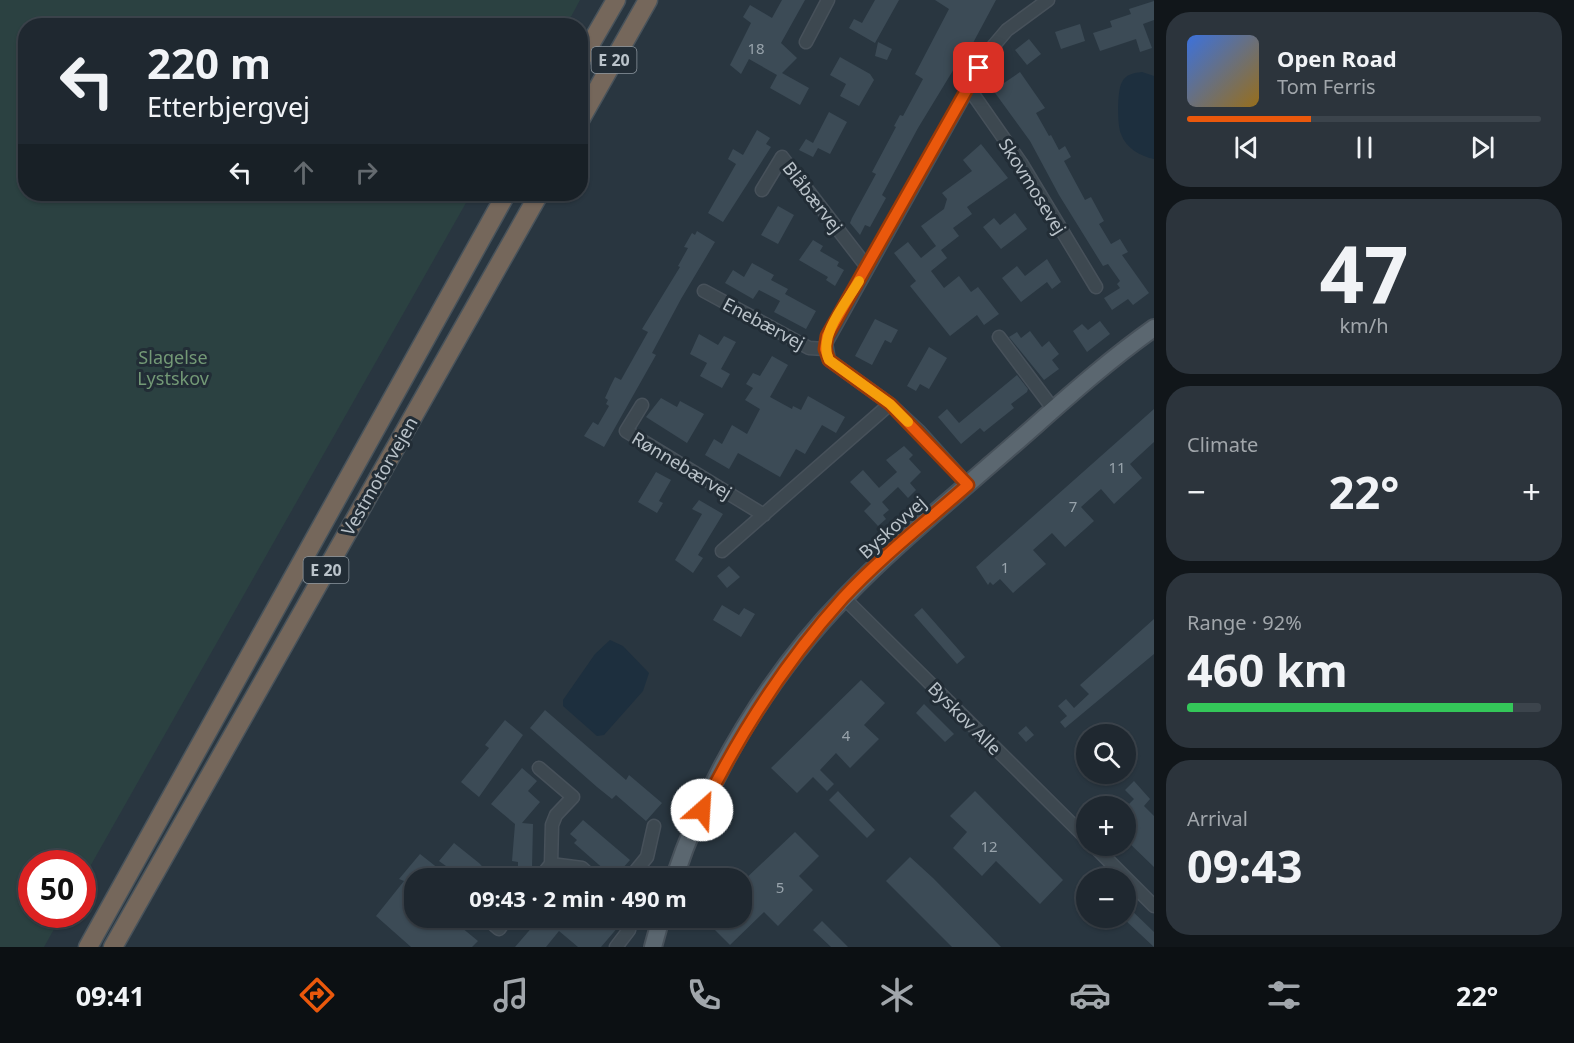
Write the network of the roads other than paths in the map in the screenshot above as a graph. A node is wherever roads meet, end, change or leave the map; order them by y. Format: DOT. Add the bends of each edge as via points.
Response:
graph roads {
  1 [pos="616,0"];
  2 [pos="648,0"];
  3 [pos="828,0"];
  4 [pos="1048,0"];
  5 [pos="806,42"];
  6 [pos="588,48"];
  7 [pos="968,87"];
  8 [pos="588,106"];
  9 [pos="762,190"];
  10 [pos="502,201"];
  11 [pos="535,201"];
  12 [pos="867,267"];
  13 [pos="1096,287"];
  14 [pos="704,291"];
  15 [pos="1154,328"];
  16 [pos="999,337"];
  17 [pos="825,349"];
  18 [pos="890,404"];
  19 [pos="642,405"];
  20 [pos="1054,410"];
  21 [pos="968,485"];
  22 [pos="764,515"];
  23 [pos="722,551"];
  24 [pos="844,598"];
  25 [pos="539,768"];
  26 [pos="654,826"];
  27 [pos="1076,828"];
  28 [pos="1104,856"];
  29 [pos="551,864"];
  30 [pos="548,868"];
  31 [pos="582,868"];
  32 [pos="638,868"];
  33 [pos="678,868"];
  34 [pos="1154,906"];
  35 [pos="630,928"];
  36 [pos="658,928"];
  37 [pos="88,947"];
  38 [pos="113,947"];
  39 [pos="616,947"];
  40 [pos="653,947"];
  1 -- 6 [label="highway, E 20"];
  2 -- 8 [label="highway, E 20"];
  3 -- 5 [label="street"];
  4 -- 7 [label="street" via="1007,30"];
  7 -- 12 [label="street"];
  7 -- 13 [label="street, Skovmosevej" via="1021,163"];
  9 -- 12 [label="street, Blåbærvej" via="782,157"];
  10 -- 37 [label="highway, Vestmotorvejen / E 20"];
  11 -- 38 [label="highway, Vestmotorvejen / E 20"];
  12 -- 17 [label="street" via="827,336"];
  14 -- 17 [label="street, Enebærvej" via="809,348"];
  15 -- 20 [label="main road, Byskovvej"];
  16 -- 20 [label="street"];
  17 -- 18 [label="street" via="829,360"];
  18 -- 21 [label="street"];
  18 -- 22 [label="street"];
  19 -- 22 [label="street, Rønnebærvej" via="626,431"];
  20 -- 21 [label="main road, Byskovvej"];
  21 -- 24 [label="main road, Byskovvej"];
  22 -- 23 [label="street"];
  24 -- 27 [label="street, Byskov Alle"];
  24 -- 33 [label="main road, Byskovvej" via="753,714 694,825"];
  25 -- 29 [label="street" via="573,797 552,825"];
  26 -- 32 [label="street" via="647,857"];
  28 -- 34 [label="street"];
  29 -- 30 [label="street"];
  29 -- 31 [label="street"];
  35 -- 39 [label="street"];
  36 -- 40 [label="main road"];
}
